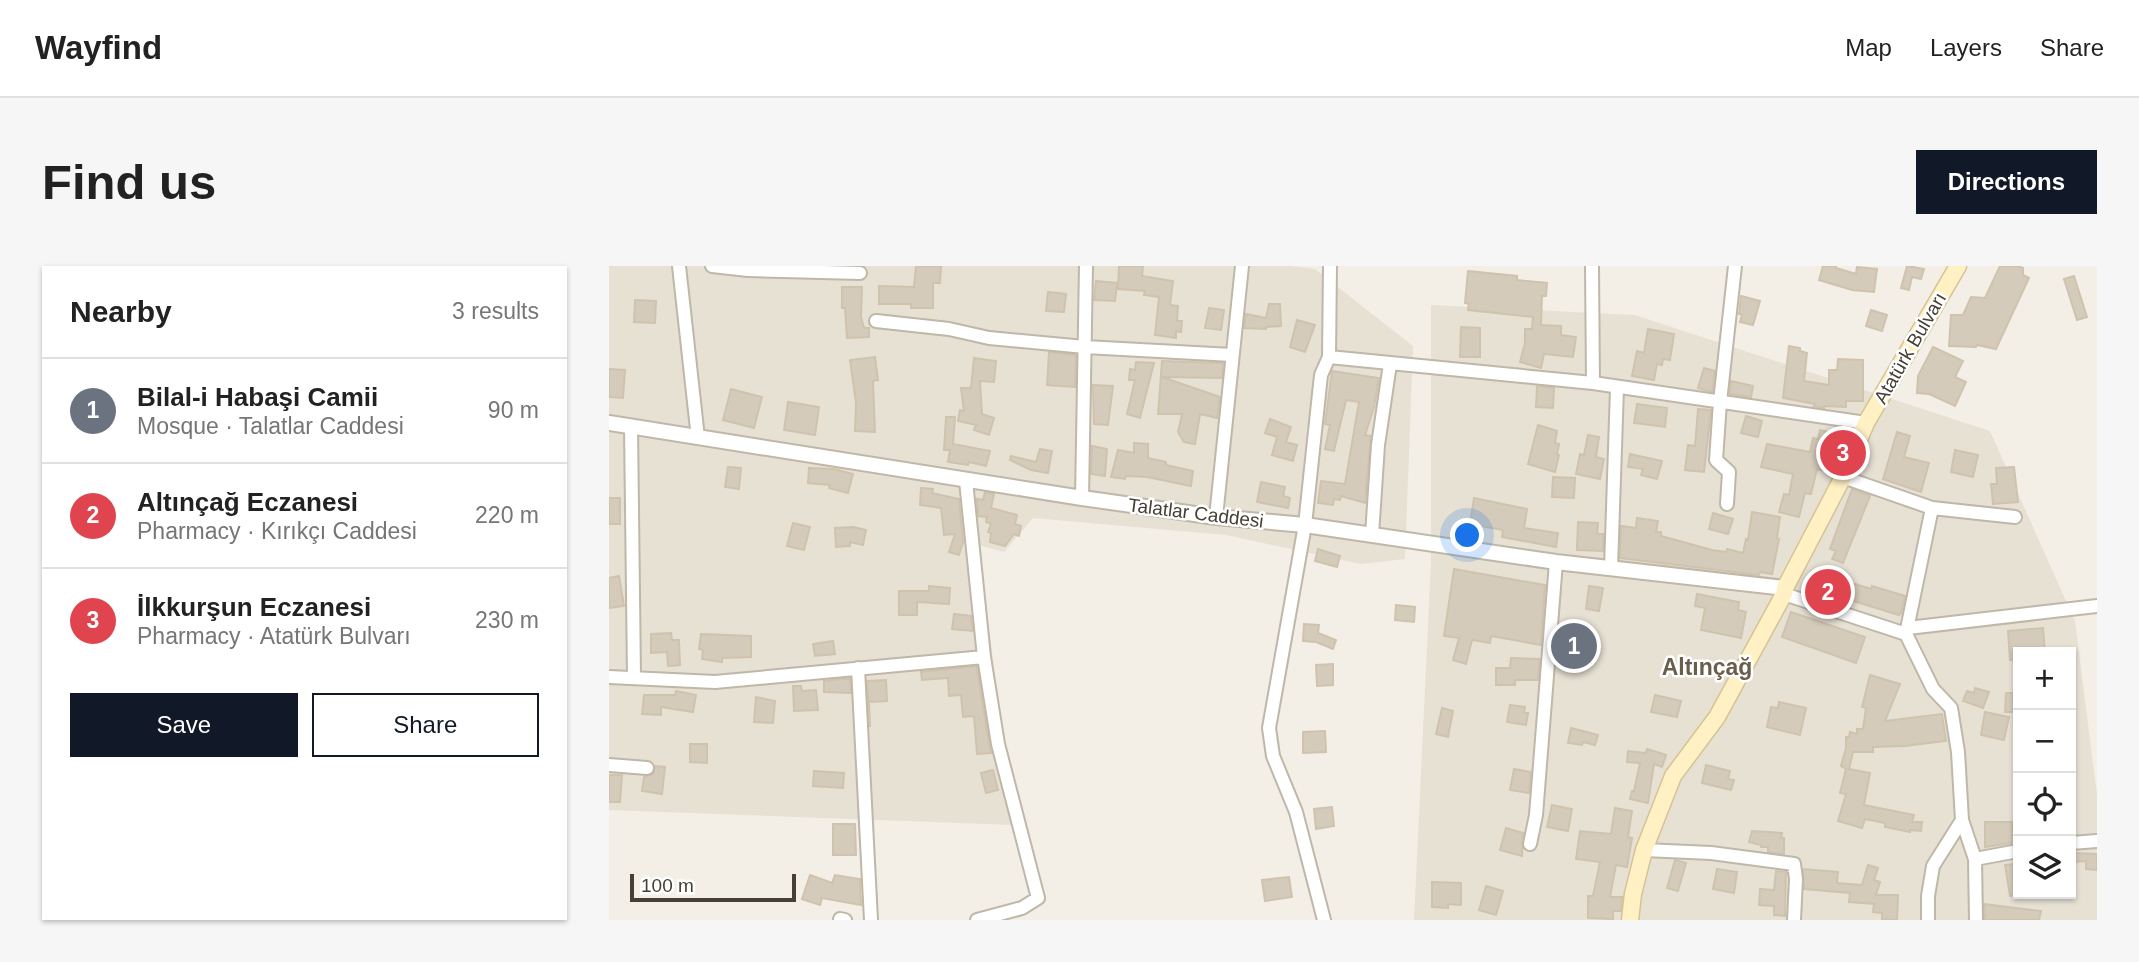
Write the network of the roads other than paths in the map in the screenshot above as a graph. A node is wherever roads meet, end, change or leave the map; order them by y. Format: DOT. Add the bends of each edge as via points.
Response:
graph roads {
  1 [pos="679,266"];
  2 [pos="712,266"];
  3 [pos="1086,266"];
  4 [pos="1242,266"];
  5 [pos="1330,266"];
  6 [pos="1592,266"];
  7 [pos="1735,266"];
  8 [pos="1958,266"];
  9 [pos="860,273"];
  10 [pos="876,321"];
  11 [pos="1085,347"];
  12 [pos="1232,355"];
  13 [pos="1329,357"];
  14 [pos="1390,364"];
  15 [pos="1593,383"];
  16 [pos="1617,388"];
  17 [pos="1720,402"];
  18 [pos="609,423"];
  19 [pos="1866,423"];
  20 [pos="631,426"];
  21 [pos="698,438"];
  22 [pos="1843,477"];
  23 [pos="965,481"];
  24 [pos="1082,498"];
  25 [pos="1727,504"];
  26 [pos="1932,508"];
  27 [pos="1216,517"];
  28 [pos="2015,517"];
  29 [pos="1305,525"];
  30 [pos="1372,535"];
  31 [pos="1556,562"];
  32 [pos="1611,568"];
  33 [pos="1785,591"];
  34 [pos="2097,606"];
  35 [pos="1907,631"];
  36 [pos="984,657"];
  37 [pos="858,668"];
  38 [pos="609,677"];
  39 [pos="634,677"];
  40 [pos="609,765"];
  41 [pos="647,768"];
  42 [pos="1962,820"];
  43 [pos="2097,841"];
  44 [pos="2076,843"];
  45 [pos="1530,844"];
  46 [pos="1644,850"];
  47 [pos="2013,852"];
  48 [pos="1975,859"];
  49 [pos="871,920"];
  50 [pos="977,920"];
  51 [pos="1324,920"];
  52 [pos="1630,920"];
  53 [pos="1794,920"];
  54 [pos="1928,920"];
  55 [pos="1976,920"];
  1 -- 21 [label="street"];
  2 -- 9 [label="street"];
  3 -- 11 [label="street"];
  4 -- 12 [label="street"];
  5 -- 13 [label="street"];
  6 -- 15 [label="street"];
  7 -- 17 [label="street"];
  8 -- 19 [label="main road, Atatürk Bulvarı"];
  10 -- 11 [label="street"];
  11 -- 12 [label="street"];
  11 -- 24 [label="street"];
  12 -- 27 [label="street"];
  13 -- 14 [label="street"];
  13 -- 29 [label="street" via="1321,375"];
  14 -- 15 [label="street"];
  14 -- 30 [label="street"];
  15 -- 16 [label="street"];
  16 -- 17 [label="street"];
  16 -- 32 [label="street"];
  17 -- 19 [label="street"];
  17 -- 25 [label="street" via="1716,460 1729,472"];
  18 -- 20 [label="street, Talatlar Caddesi"];
  19 -- 22 [label="main road, Atatürk Bulvarı"];
  20 -- 21 [label="street, Talatlar Caddesi"];
  20 -- 39 [label="street"];
  21 -- 23 [label="street, Talatlar Caddesi"];
  22 -- 26 [label="street"];
  22 -- 33 [label="main road, Atatürk Bulvarı"];
  23 -- 24 [label="street, Talatlar Caddesi"];
  23 -- 36 [label="street"];
  24 -- 27 [label="street, Talatlar Caddesi"];
  26 -- 28 [label="street"];
  26 -- 35 [label="street"];
  27 -- 29 [label="street, Talatlar Caddesi"];
  29 -- 30 [label="street, Talatlar Caddesi"];
  29 -- 51 [label="street" via="1269,728 1273,756 1296,813"];
  30 -- 31 [label="street, Talatlar Caddesi"];
  31 -- 32 [label="street, Talatlar Caddesi"];
  31 -- 45 [label="street" via="1540,774"];
  32 -- 33 [label="street, Talatlar Caddesi"];
  33 -- 35 [label="street"];
  33 -- 46 [label="main road, Atatürk Bulvarı" via="1717,717 1673,776"];
  34 -- 35 [label="street"];
  35 -- 42 [label="street" via="1933,689 1951,708"];
  36 -- 37 [label="street"];
  36 -- 50 [label="street" via="998,744 1038,898 1022,908"];
  37 -- 39 [label="street" via="715,682"];
  37 -- 49 [label="street"];
  38 -- 39 [label="street"];
  40 -- 41 [label="street"];
  42 -- 48 [label="street"];
  42 -- 54 [label="street" via="1933,866"];
  43 -- 44 [label="street"];
  46 -- 52 [label="main road, Atatürk Bulvarı"];
  46 -- 53 [label="street" via="1794,864"];
  47 -- 48 [label="street"];
  48 -- 55 [label="street"];
}
